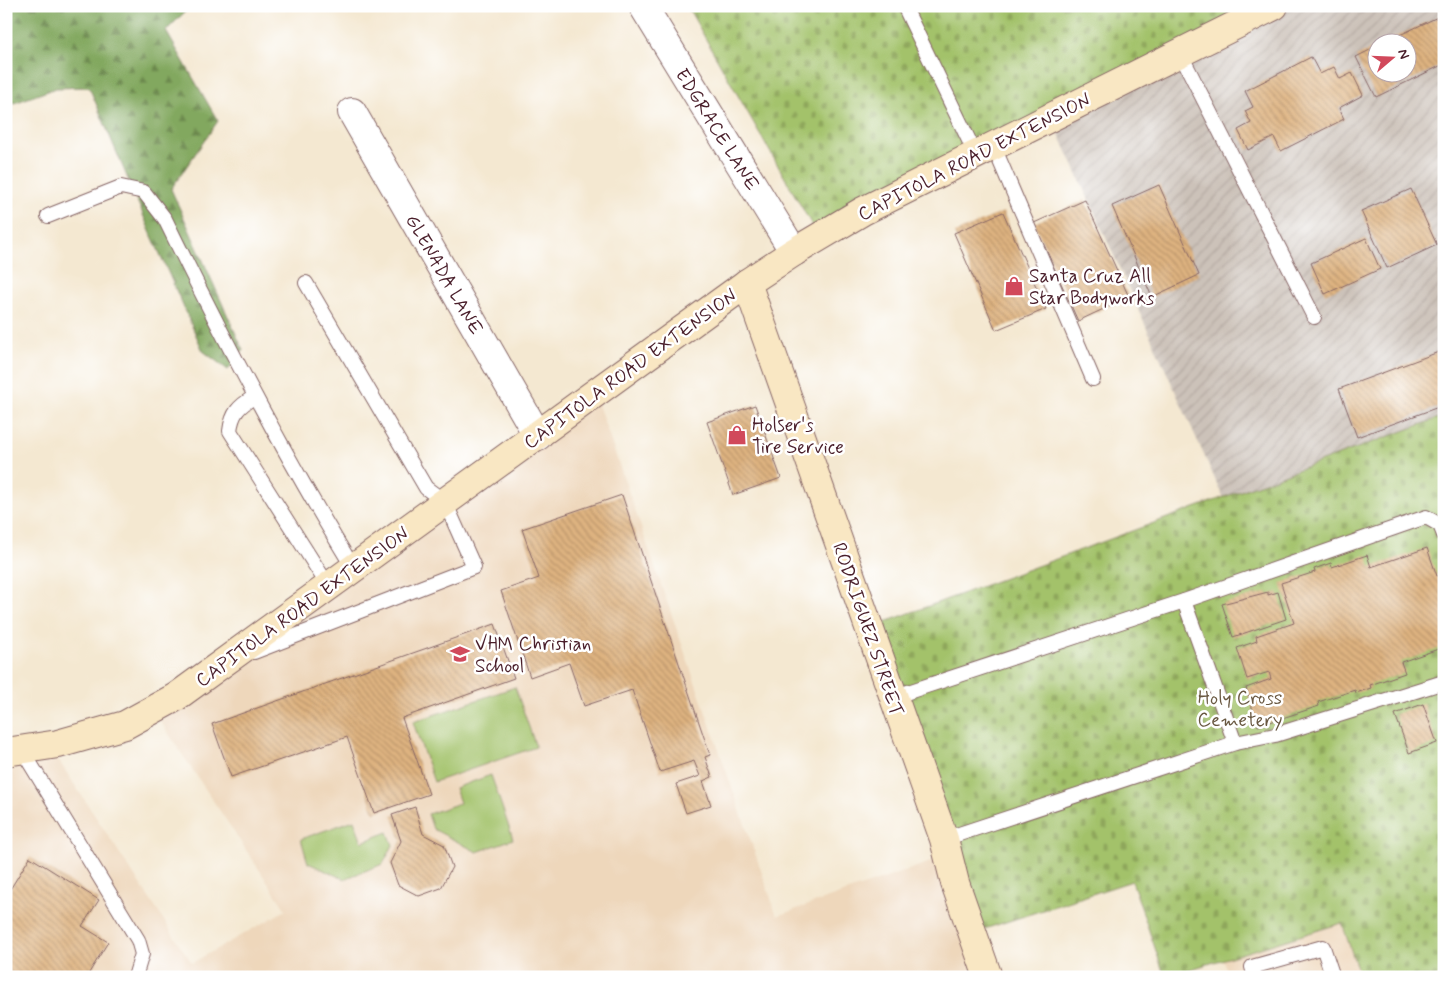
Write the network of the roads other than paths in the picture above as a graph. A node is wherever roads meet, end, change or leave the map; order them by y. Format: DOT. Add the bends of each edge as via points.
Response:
graph roads {
  1 [pos="643,6"];
  2 [pos="904,6"];
  3 [pos="1274,6"];
  4 [pos="1180,53"];
  5 [pos="352,112"];
  6 [pos="985,151"];
  7 [pos="48,216"];
  8 [pos="794,252"];
  9 [pos="306,283"];
  10 [pos="747,283"];
  11 [pos="1314,317"];
  12 [pos="1093,379"];
  13 [pos="254,397"];
  14 [pos="538,436"];
  15 [pos="445,502"];
  16 [pos="1444,536"];
  17 [pos="354,569"];
  18 [pos="329,587"];
  19 [pos="1184,600"];
  20 [pos="222,663"];
  21 [pos="1444,682"];
  22 [pos="893,697"];
  23 [pos="1235,742"];
  24 [pos="14,751"];
  25 [pos="944,839"];
  26 [pos="135,977"];
  27 [pos="988,977"];
  28 [pos="1255,977"];
  29 [pos="1333,977"];
  1 -- 8 [label="street, EDGRACE LANE"];
  2 -- 6 [label="lane"];
  3 -- 4 [label="street, CAPITOLA ROAD EXTENSION"];
  4 -- 6 [label="street, CAPITOLA ROAD EXTENSION"];
  4 -- 11 [label="lane"];
  5 -- 14 [label="street, GLENADA LANE"];
  6 -- 8 [label="street, CAPITOLA ROAD EXTENSION" via="863,211"];
  6 -- 12 [label="lane"];
  7 -- 13 [label="lane" via="121,187 144,192 165,219"];
  8 -- 10 [label="street, CAPITOLA ROAD EXTENSION"];
  9 -- 15 [label="lane" via="426,488"];
  10 -- 14 [label="street, CAPITOLA ROAD EXTENSION"];
  10 -- 22 [label="street, RODRIGUEZ STREET"];
  13 -- 17 [label="lane"];
  13 -- 18 [label="lane" via="241,404 235,412 230,431"];
  14 -- 15 [label="street, CAPITOLA ROAD EXTENSION"];
  15 -- 17 [label="street, CAPITOLA ROAD EXTENSION"];
  15 -- 20 [label="lane" via="474,567"];
  16 -- 19 [label="lane" via="1440,525 1426,517"];
  17 -- 18 [label="street, CAPITOLA ROAD EXTENSION"];
  18 -- 20 [label="street, CAPITOLA ROAD EXTENSION"];
  19 -- 22 [label="lane"];
  19 -- 23 [label="lane"];
  20 -- 24 [label="street, CAPITOLA ROAD EXTENSION" via="176,697 125,725 58,744"];
  21 -- 23 [label="lane" via="1275,735"];
  22 -- 25 [label="street, RODRIGUEZ STREET"];
  23 -- 25 [label="lane"];
  24 -- 26 [label="lane" via="138,940 142,954"];
  25 -- 27 [label="street, RODRIGUEZ STREET" via="955,883"];
  28 -- 29 [label="lane" via="1252,967 1323,947"];
}
